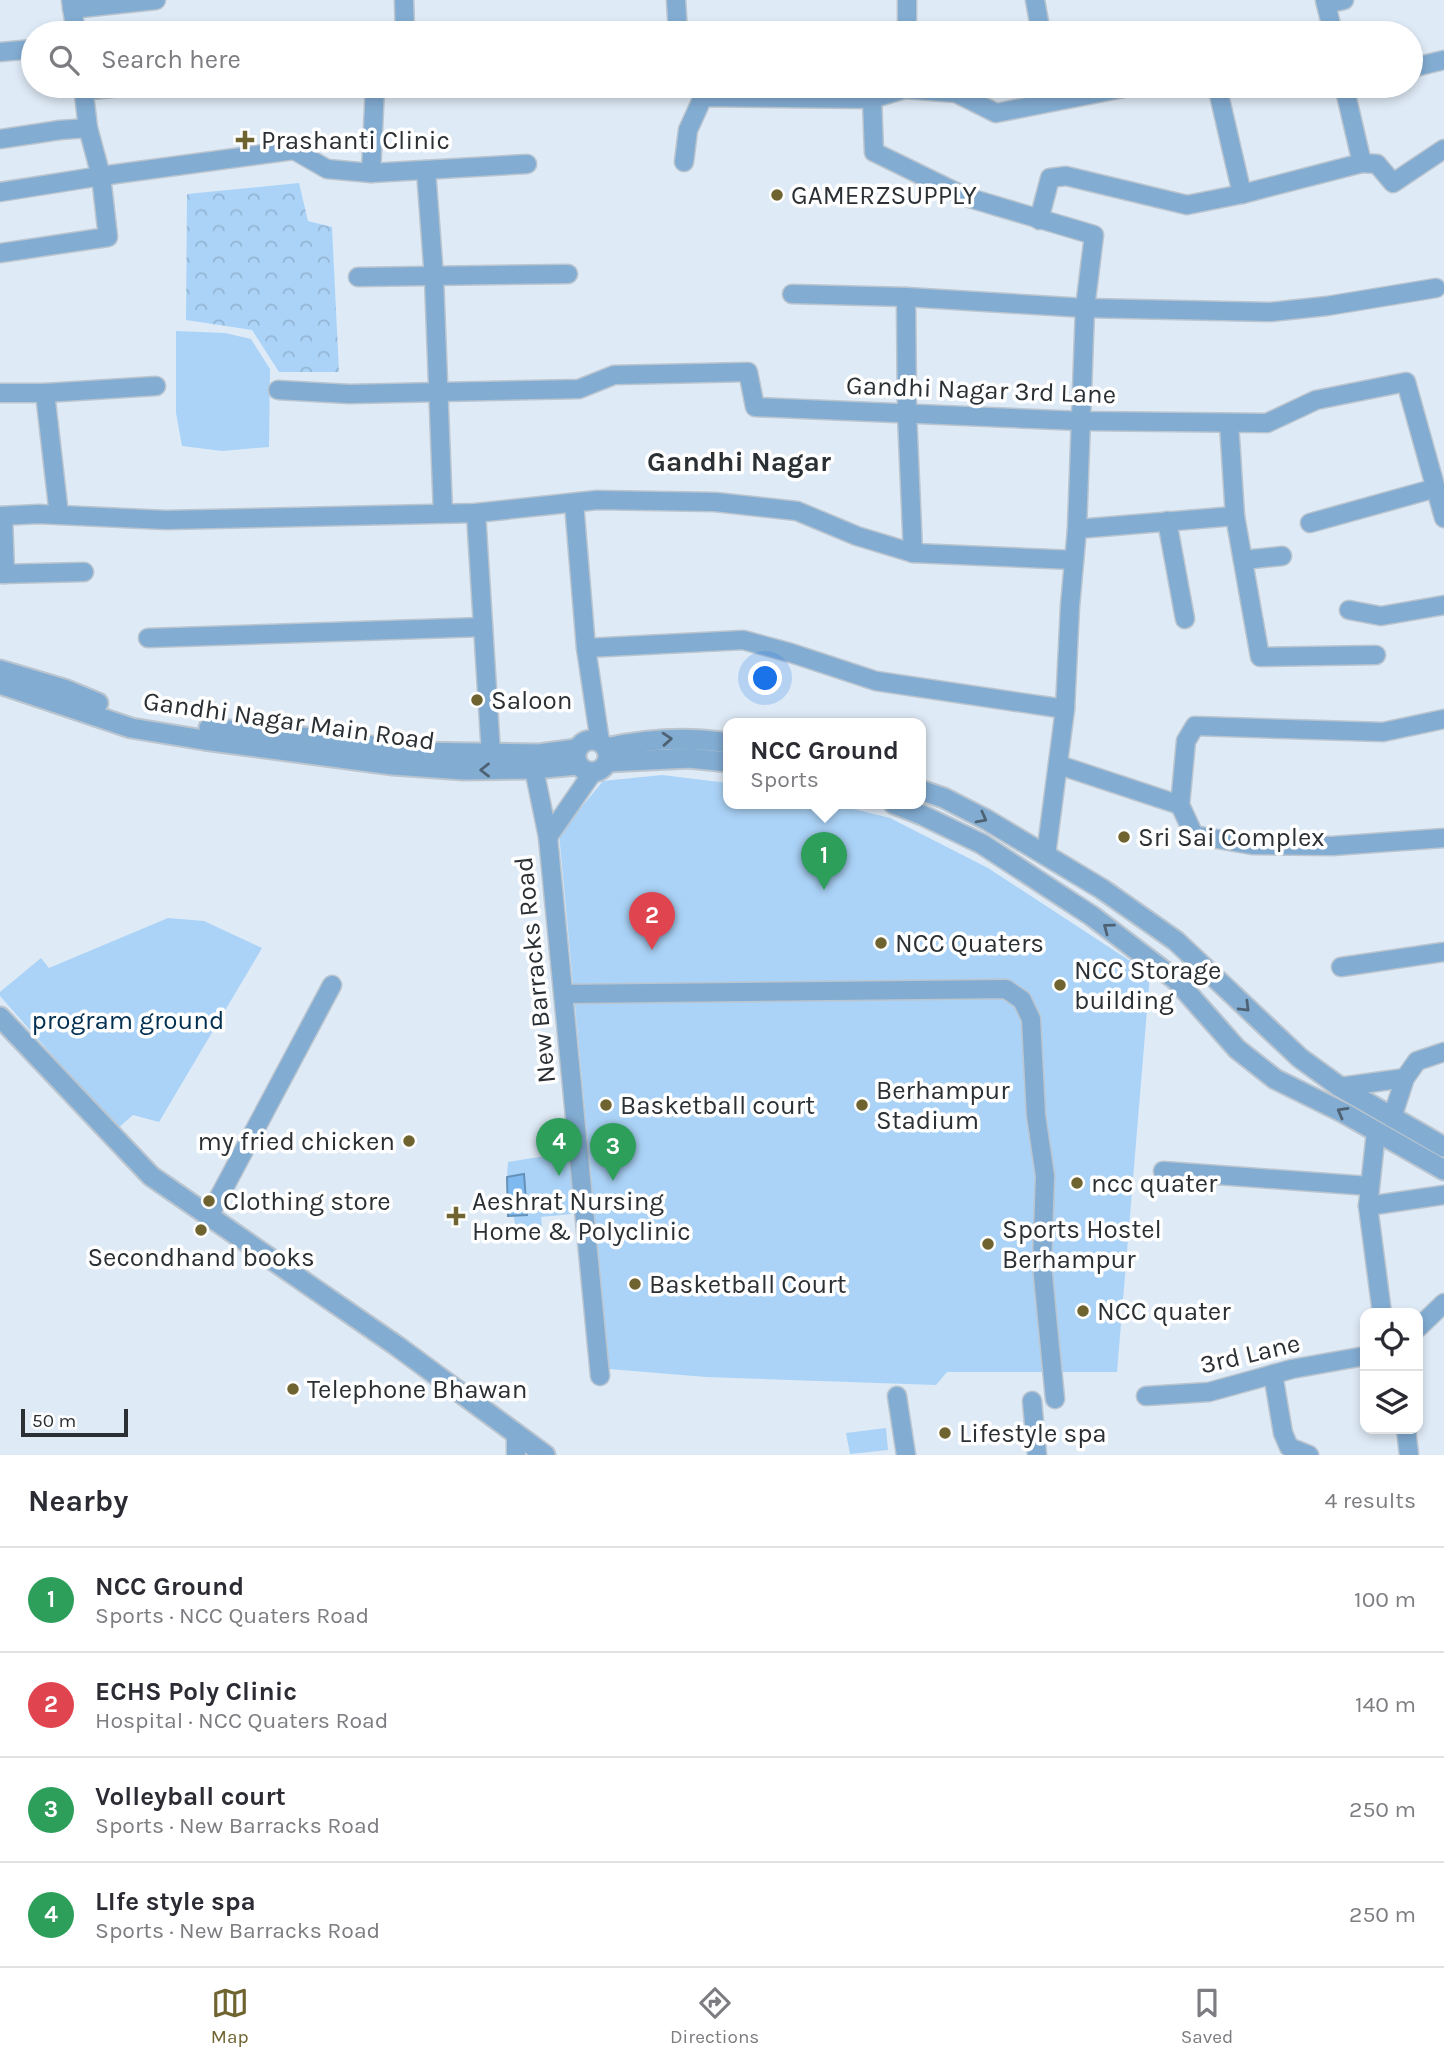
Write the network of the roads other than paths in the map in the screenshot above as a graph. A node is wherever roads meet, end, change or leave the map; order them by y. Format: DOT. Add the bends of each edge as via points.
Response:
graph roads {
  1 [pos="156,0"];
  2 [pos="404,0"];
  3 [pos="676,0"];
  4 [pos="907,0"];
  5 [pos="1035,0"];
  6 [pos="1332,1"];
  7 [pos="72,5"];
  8 [pos="405,21"];
  9 [pos="677,21"];
  10 [pos="907,21"];
  11 [pos="1039,21"];
  12 [pos="1333,21"];
  13 [pos="21,50"];
  14 [pos="0,52"];
  15 [pos="1444,60"];
  16 [pos="1423,65"];
  17 [pos="84,98"];
  18 [pos="374,98"];
  19 [pos="703,98"];
  20 [pos="788,98"];
  21 [pos="966,98"];
  22 [pos="1041,98"];
  23 [pos="1220,98"];
  24 [pos="1347,98"];
  25 [pos="873,99"];
  26 [pos="88,128"];
  27 [pos="0,139"];
  28 [pos="1444,149"];
  29 [pos="684,162"];
  30 [pos="1362,163"];
  31 [pos="527,164"];
  32 [pos="426,170"];
  33 [pos="370,173"];
  34 [pos="101,176"];
  35 [pos="0,192"];
  36 [pos="1242,194"];
  37 [pos="1039,220"];
  38 [pos="0,253"];
  39 [pos="568,274"];
  40 [pos="358,277"];
  41 [pos="434,278"];
  42 [pos="1436,288"];
  43 [pos="792,294"];
  44 [pos="906,296"];
  45 [pos="1086,308"];
  46 [pos="156,386"];
  47 [pos="278,390"];
  48 [pos="0,393"];
  49 [pos="44,393"];
  50 [pos="438,393"];
  51 [pos="907,413"];
  52 [pos="1081,421"];
  53 [pos="1229,423"];
  54 [pos="1436,488"];
  55 [pos="574,503"];
  56 [pos="443,513"];
  57 [pos="476,513"];
  58 [pos="59,515"];
  59 [pos="1,516"];
  60 [pos="1235,516"];
  61 [pos="1444,518"];
  62 [pos="1167,522"];
  63 [pos="1310,523"];
  64 [pos="1077,529"];
  65 [pos="913,553"];
  66 [pos="1282,556"];
  67 [pos="1073,560"];
  68 [pos="1243,560"];
  69 [pos="84,572"];
  70 [pos="2,574"];
  71 [pos="1444,605"];
  72 [pos="1349,610"];
  73 [pos="1185,619"];
  74 [pos="483,627"];
  75 [pos="148,638"];
  76 [pos="586,648"];
  77 [pos="1376,655"];
  78 [pos="0,670"];
  79 [pos="0,684"];
  80 [pos="1065,709"];
  81 [pos="1444,719"];
  82 [pos="723,742"];
  83 [pos="491,754"];
  84 [pos="593,756"];
  85 [pos="723,761"];
  86 [pos="1059,765"];
  87 [pos="534,769"];
  88 [pos="926,792"];
  89 [pos="1180,805"];
  90 [pos="907,809"];
  91 [pos="548,837"];
  92 [pos="1444,838"];
  93 [pos="1046,855"];
  94 [pos="1444,952"];
  95 [pos="1341,967"];
  96 [pos="332,985"];
  97 [pos="564,995"];
  98 [pos="0,1017"];
  99 [pos="0,1031"];
  100 [pos="1444,1052"];
  101 [pos="1405,1078"];
  102 [pos="1340,1087"];
  103 [pos="1392,1118"];
  104 [pos="1376,1132"];
  105 [pos="1444,1147"];
  106 [pos="1441,1168"];
  107 [pos="1163,1171"];
  108 [pos="1368,1185"];
  109 [pos="1439,1195"];
  110 [pos="1368,1206"];
  111 [pos="209,1216"];
  112 [pos="1444,1303"];
  113 [pos="1381,1308"];
  114 [pos="1423,1323"];
  115 [pos="1360,1357"];
  116 [pos="416,1360"];
  117 [pos="1273,1374"];
  118 [pos="600,1376"];
  119 [pos="897,1396"];
  120 [pos="1146,1396"];
  121 [pos="1055,1399"];
  122 [pos="1032,1401"];
  123 [pos="516,1433"];
  124 [pos="1407,1434"];
  125 [pos="516,1455"];
  126 [pos="545,1455"];
  127 [pos="905,1455"];
  128 [pos="1037,1455"];
  129 [pos="1309,1455"];
  130 [pos="1409,1455"];
  1 -- 7 [label="street"];
  2 -- 8 [label="street"];
  3 -- 9 [label="street"];
  4 -- 10 [label="street"];
  5 -- 11 [label="street"];
  6 -- 12 [label="street"];
  13 -- 14 [label="street"];
  15 -- 16 [label="street"];
  17 -- 26 [label="street"];
  18 -- 33 [label="street"];
  19 -- 29 [label="street" via="688,130"];
  20 -- 25 [label="street"];
  21 -- 22 [label="street" via="996,113"];
  23 -- 36 [label="street"];
  24 -- 30 [label="street"];
  25 -- 37 [label="street" via="874,152 966,197"];
  26 -- 27 [label="street"];
  26 -- 34 [label="street"];
  28 -- 30 [label="street" via="1393,183 1377,164"];
  30 -- 36 [label="street"];
  31 -- 32 [label="street"];
  32 -- 33 [label="street"];
  32 -- 41 [label="street"];
  33 -- 34 [label="street" via="327,169 294,150"];
  34 -- 35 [label="street"];
  34 -- 38 [label="street" via="108,237"];
  36 -- 37 [label="street" via="1187,205 1066,176 1050,178"];
  37 -- 45 [label="street" via="1094,235"];
  39 -- 41 [label="street"];
  40 -- 41 [label="street"];
  41 -- 50 [label="street"];
  42 -- 45 [label="street" via="1270,312"];
  43 -- 44 [label="street"];
  44 -- 45 [label="street"];
  44 -- 51 [label="street"];
  45 -- 52 [label="street"];
  46 -- 49 [label="street"];
  47 -- 50 [label="street"];
  48 -- 49 [label="street"];
  49 -- 58 [label="street"];
  50 -- 51 [label="street, Gandhi Nagar 3rd Lane" via="579,389 614,375 748,372 755,407"];
  50 -- 56 [label="street"];
  51 -- 52 [label="street, Gandhi Nagar 3rd Lane"];
  51 -- 65 [label="street"];
  52 -- 53 [label="street, Gandhi Nagar 3rd Lane"];
  52 -- 64 [label="street"];
  53 -- 54 [label="street, Gandhi Nagar 3rd Lane" via="1268,423 1316,400 1406,382"];
  53 -- 60 [label="street"];
  54 -- 61 [label="street"];
  54 -- 63 [label="street"];
  55 -- 57 [label="street"];
  55 -- 65 [label="street" via="715,502 797,511"];
  55 -- 76 [label="street"];
  56 -- 57 [label="street"];
  56 -- 58 [label="street" via="166,520"];
  57 -- 74 [label="street"];
  58 -- 59 [label="street"];
  59 -- 70 [label="street"];
  60 -- 62 [label="street"];
  60 -- 68 [label="street"];
  62 -- 64 [label="street"];
  62 -- 73 [label="street"];
  64 -- 67 [label="street"];
  65 -- 67 [label="street"];
  66 -- 68 [label="street"];
  67 -- 80 [label="street"];
  68 -- 77 [label="street" via="1260,657"];
  69 -- 70 [label="street"];
  71 -- 72 [label="street" via="1381,616"];
  74 -- 75 [label="street"];
  74 -- 83 [label="street"];
  76 -- 80 [label="street" via="743,640 876,681"];
  76 -- 84 [label="street"];
  78 -- 83 [label="street, Gandhi Nagar Main Road" via="154,720 411,752"];
  87 -- 79 [label="street, Gandhi Nagar Main Road, one-way" via="393,765 157,733"];
  80 -- 86 [label="street"];
  81 -- 89 [label="street" via="1382,732 1195,726 1186,741"];
  84 -- 82 [label="street, Gandhi Nagar Main Road, one-way" via="662,739"];
  83 -- 84 [label="street, Gandhi Nagar Main Road"];
  84 -- 85 [label="street, Gandhi Nagar Main Road"];
  84 -- 87 [label="street, Gandhi Nagar Main Road"];
  84 -- 91 [label="street"];
  86 -- 89 [label="street"];
  86 -- 93 [label="street"];
  87 -- 91 [label="street, New Barracks Road"];
  88 -- 93 [label="street, one-way" via="987,820"];
  89 -- 92 [label="street" via="1194,835 1252,845 1332,846"];
  104 -- 90 [label="street, one-way" via="1256,1066 1176,980 1091,916 982,844"];
  91 -- 97 [label="street, New Barracks Road"];
  93 -- 102 [label="street, one-way" via="1176,941 1271,1034"];
  94 -- 95 [label="street"];
  96 -- 111 [label="street"];
  97 -- 118 [label="street, New Barracks Road"];
  97 -- 121 [label="street" via="1006,989 1022,1000 1031,1019 1035,1115 1045,1176 1042,1265"];
  98 -- 111 [label="street" via="150,1176"];
  99 -- 116 [label="street" via="144,1184 391,1355"];
  100 -- 101 [label="street" via="1417,1061"];
  101 -- 102 [label="street"];
  101 -- 103 [label="street"];
  102 -- 103 [label="street"];
  103 -- 105 [label="street"];
  104 -- 106 [label="street"];
  104 -- 108 [label="street"];
  106 -- 109 [label="street"];
  107 -- 108 [label="street"];
  108 -- 110 [label="street"];
  109 -- 110 [label="street"];
  110 -- 113 [label="street"];
  111 -- 116 [label="street"];
  112 -- 114 [label="street"];
  115 -- 117 [label="street, 3rd Lane"];
  116 -- 123 [label="street"];
  117 -- 120 [label="street, 3rd Lane" via="1209,1392"];
  117 -- 129 [label="street" via="1289,1447"];
  119 -- 127 [label="street"];
  122 -- 128 [label="street"];
  123 -- 125 [label="street"];
  123 -- 126 [label="street"];
  124 -- 130 [label="street"];
}
